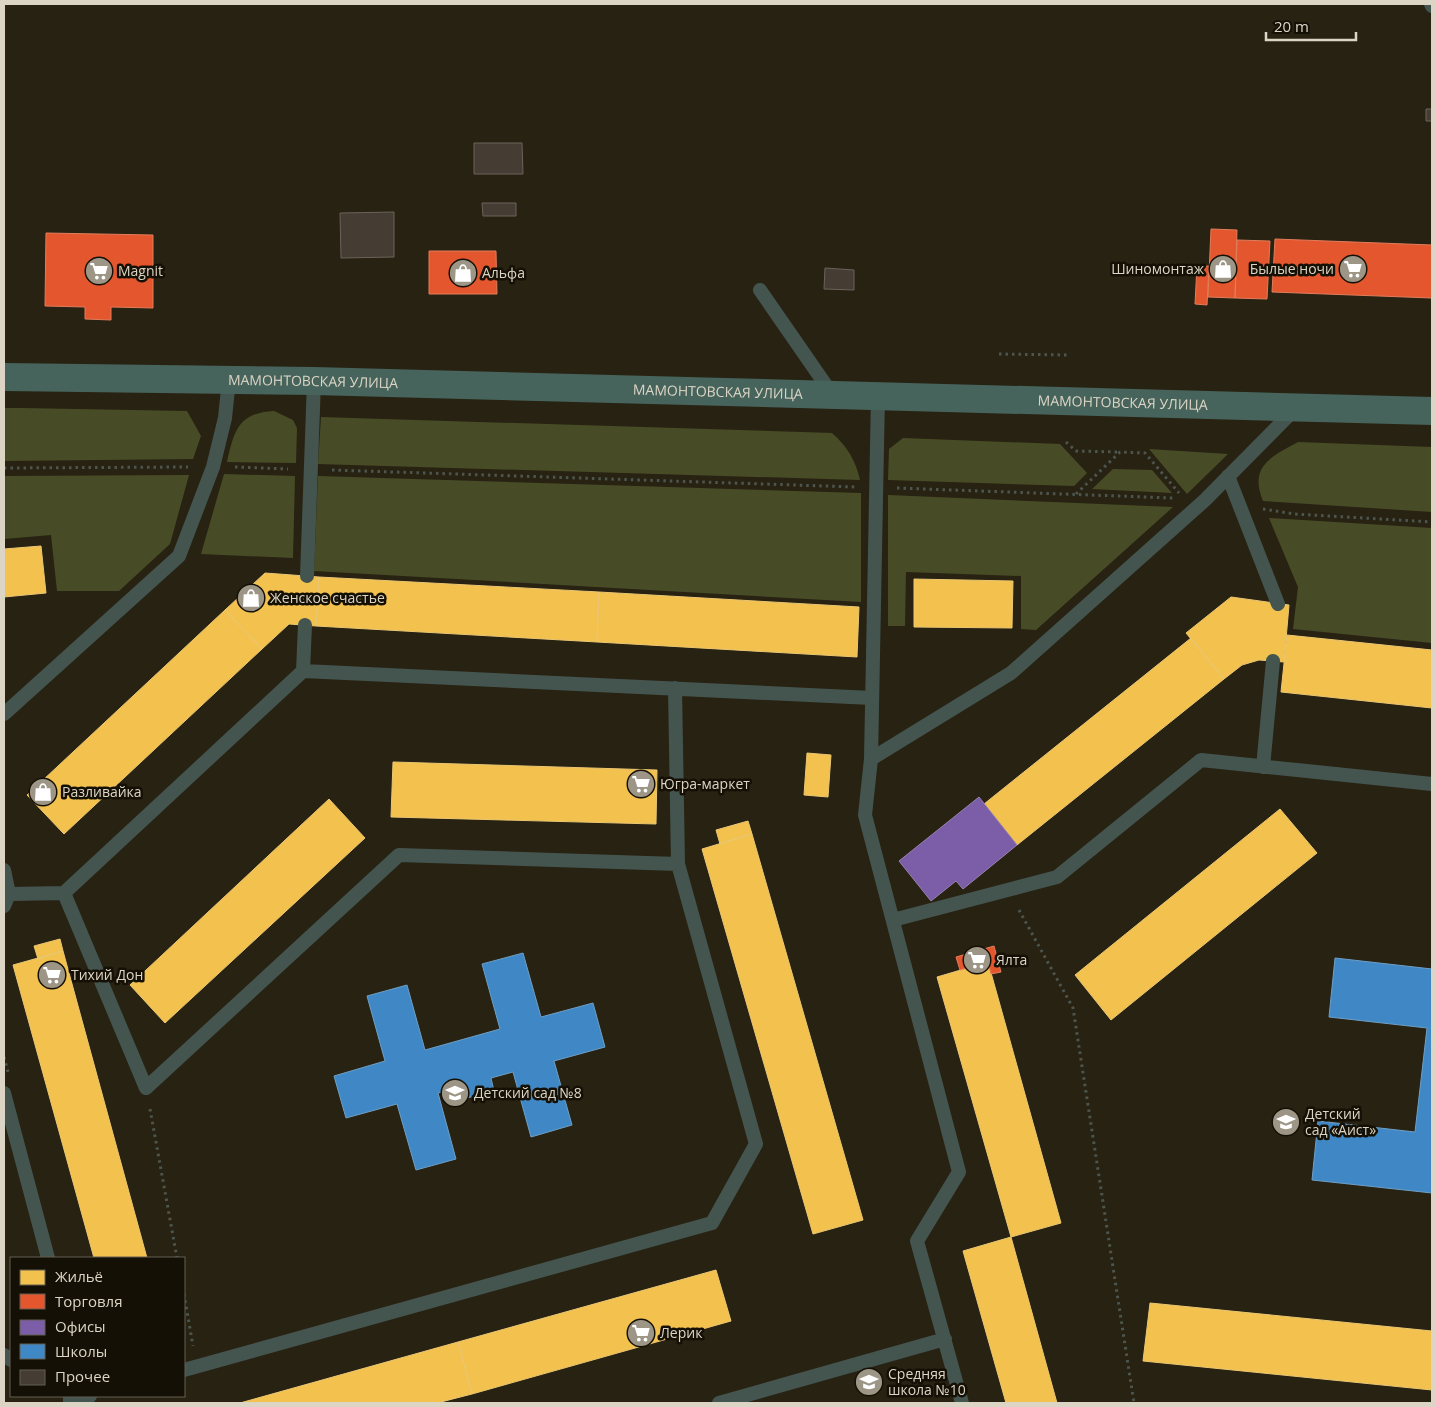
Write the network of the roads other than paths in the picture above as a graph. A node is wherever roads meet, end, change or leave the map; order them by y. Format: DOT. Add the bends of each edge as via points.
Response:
graph roads {
  1 [pos="760,290"];
  2 [pos="4,376"];
  3 [pos="229,379"];
  4 [pos="314,381"];
  5 [pos="832,394"];
  6 [pos="878,395"];
  7 [pos="1297,407"];
  8 [pos="1432,411"];
  9 [pos="1228,476"];
  10 [pos="307,576"];
  11 [pos="1278,604"];
  12 [pos="305,625"];
  13 [pos="1273,661"];
  14 [pos="303,671"];
  15 [pos="675,688"];
  16 [pos="872,698"];
  17 [pos="4,714"];
  18 [pos="871,759"];
  19 [pos="1263,767"];
  20 [pos="1432,784"];
  21 [pos="678,864"];
  22 [pos="4,870"];
  23 [pos="64,893"];
  24 [pos="6,900"];
  25 [pos="893,920"];
  26 [pos="4,1093"];
  27 [pos="48,1257"];
  28 [pos="945,1339"];
  29 [pos="190,1368"];
  30 [pos="83,1397"];
  31 [pos="68,1399"];
  32 [pos="719,1403"];
  33 [pos="962,1403"];
  1 -- 5 [label="lane"];
  2 -- 3 [label="main road, МАМОНТОВСКАЯ УЛИЦА"];
  3 -- 4 [label="main road, МАМОНТОВСКАЯ УЛИЦА"];
  3 -- 17 [label="lane" via="213,467 179,556"];
  4 -- 5 [label="main road, МАМОНТОВСКАЯ УЛИЦА"];
  4 -- 10 [label="lane"];
  5 -- 6 [label="main road, МАМОНТОВСКАЯ УЛИЦА"];
  6 -- 7 [label="main road, МАМОНТОВСКАЯ УЛИЦА"];
  6 -- 16 [label="lane"];
  7 -- 8 [label="main road, МАМОНТОВСКАЯ УЛИЦА"];
  7 -- 9 [label="lane"];
  9 -- 11 [label="lane"];
  9 -- 18 [label="lane" via="1011,673"];
  12 -- 14 [label="lane"];
  13 -- 19 [label="lane"];
  14 -- 15 [label="lane"];
  14 -- 23 [label="lane"];
  15 -- 16 [label="lane"];
  15 -- 21 [label="lane"];
  16 -- 18 [label="lane"];
  18 -- 25 [label="lane" via="865,815"];
  19 -- 20 [label="lane"];
  19 -- 25 [label="lane" via="1201,760 1057,877"];
  21 -- 23 [label="lane" via="399,855 146,1088"];
  21 -- 29 [label="lane" via="756,1144 712,1223"];
  22 -- 24 [label="lane"];
  23 -- 24 [label="lane"];
  25 -- 28 [label="lane" via="959,1172 917,1241"];
  26 -- 27 [label="lane"];
  28 -- 32 [label="lane"];
  28 -- 33 [label="lane"];
  30 -- 31 [label="lane"];
}
